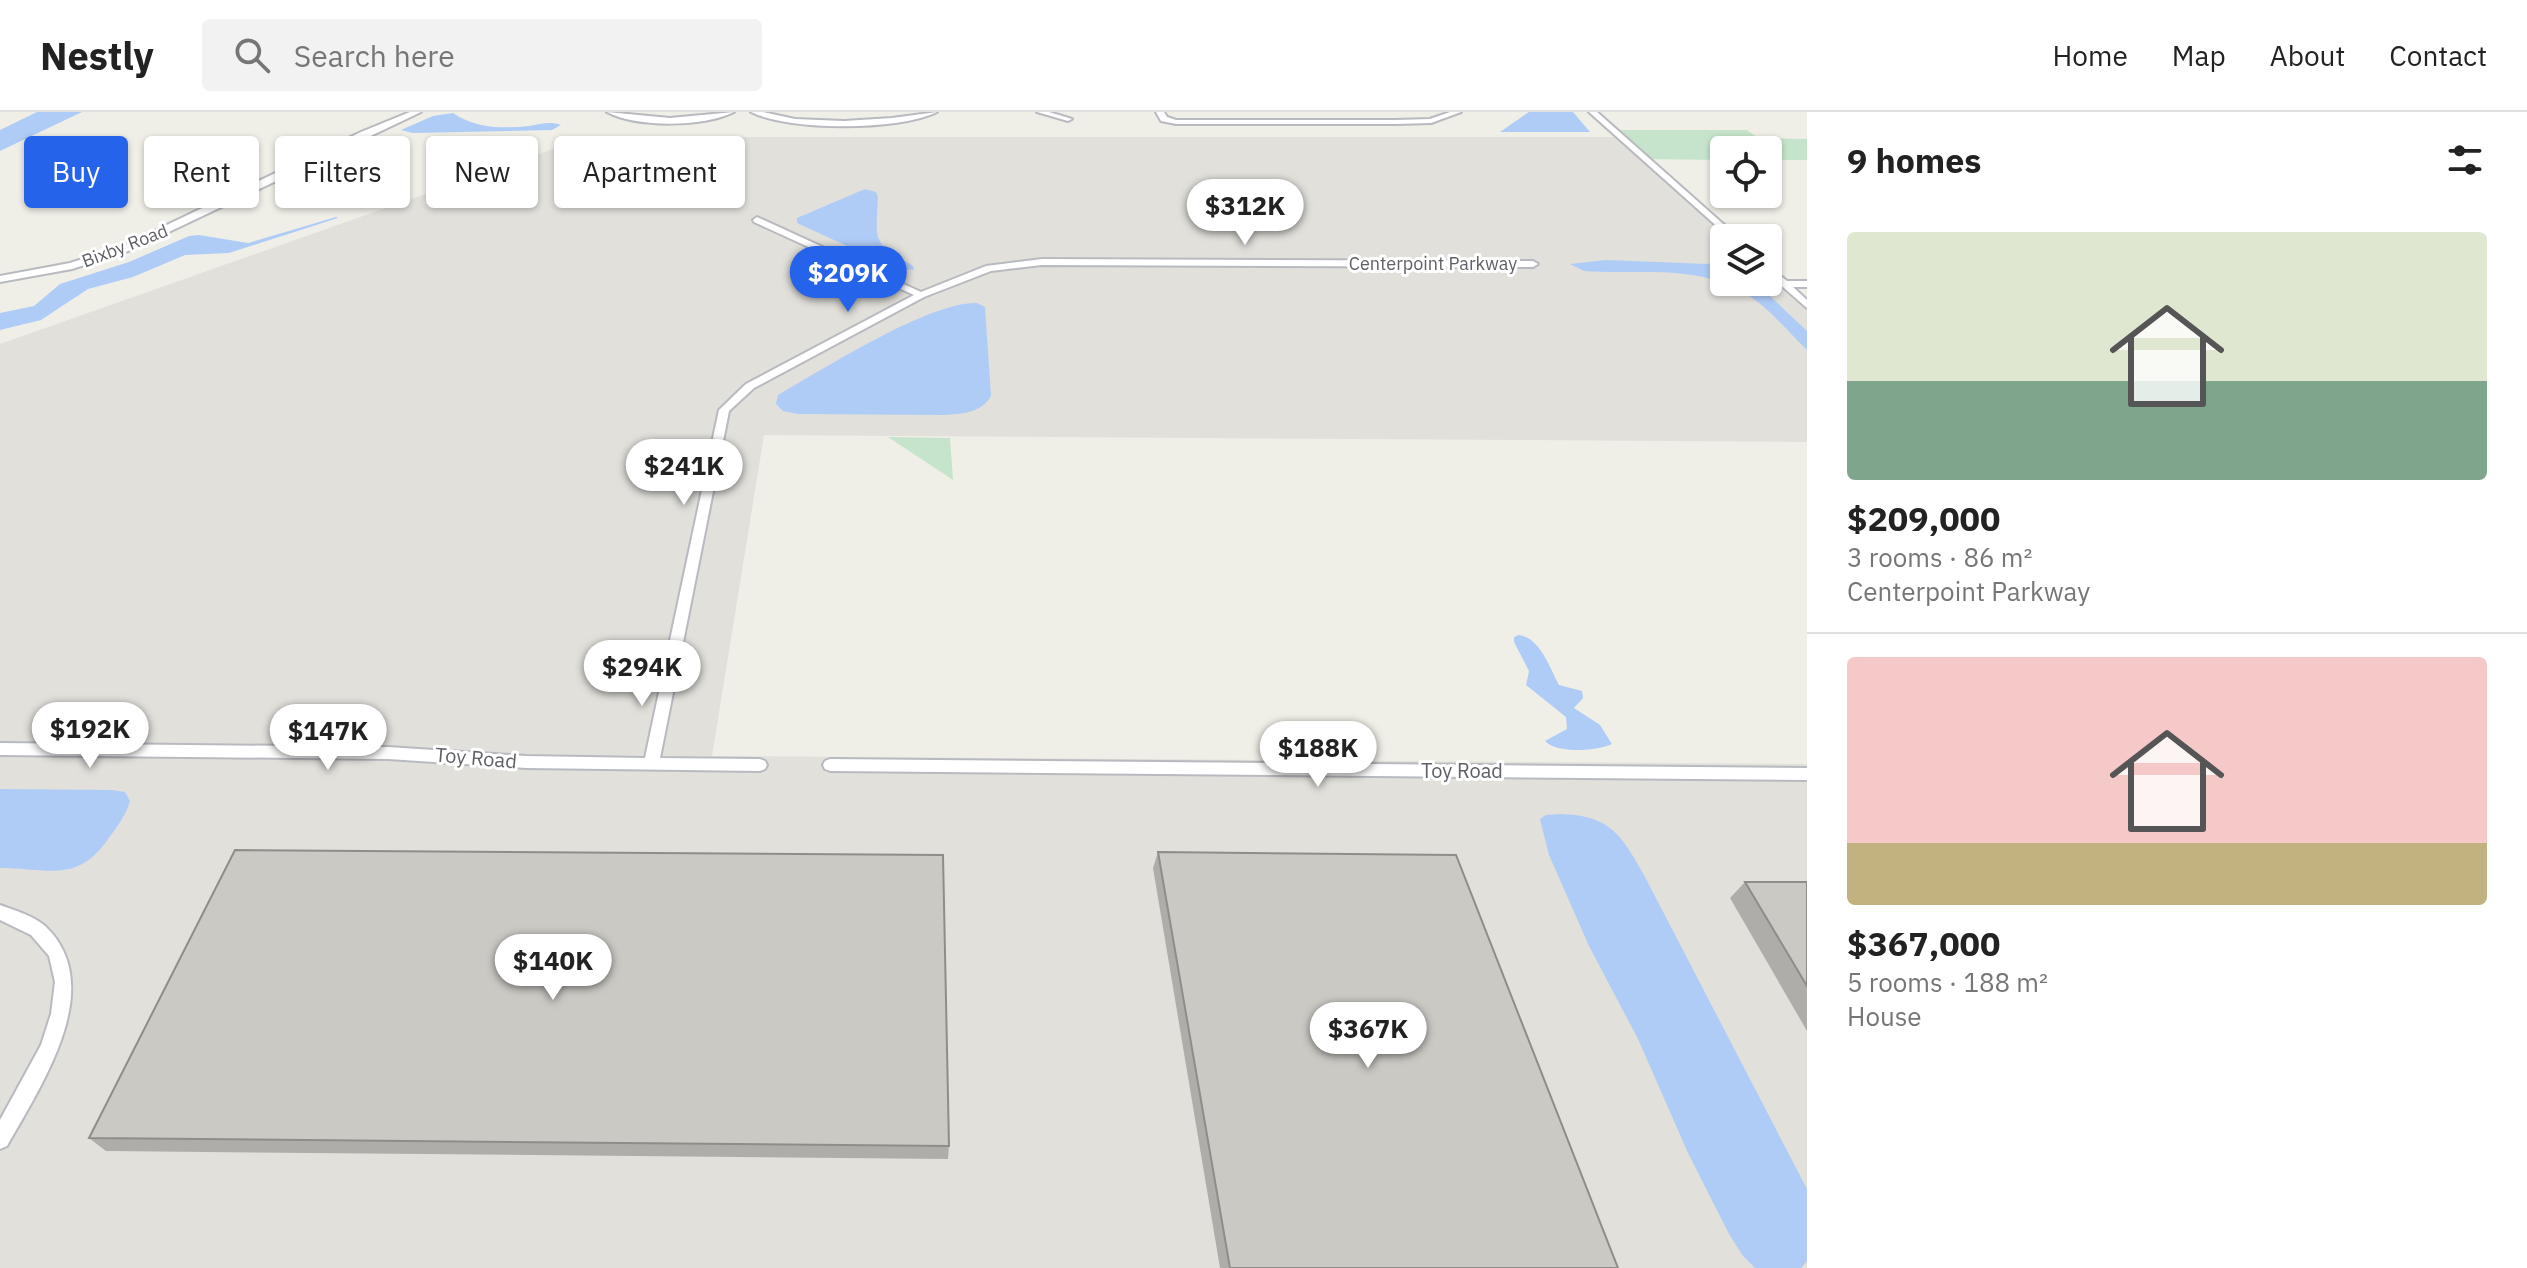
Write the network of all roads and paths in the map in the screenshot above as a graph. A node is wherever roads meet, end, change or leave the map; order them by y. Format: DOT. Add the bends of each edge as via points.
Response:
graph roads {
  1 [pos="417,112"];
  2 [pos="611,112"];
  3 [pos="730,112"];
  4 [pos="755,112"];
  5 [pos="852,112"];
  6 [pos="933,112"];
  7 [pos="1041,112"];
  8 [pos="1160,112"];
  9 [pos="1242,112"];
  10 [pos="1329,112"];
  11 [pos="1457,112"];
  12 [pos="1593,112"];
  13 [pos="1068,119"];
  14 [pos="851,122"];
  15 [pos="1247,122"];
  16 [pos="1332,122"];
  17 [pos="757,220"];
  18 [pos="1719,224"];
  19 [pos="1533,264"];
  20 [pos="0,279"];
  21 [pos="1784,284"];
  22 [pos="1807,284"];
  23 [pos="921,295"];
  24 [pos="1807,305"];
  25 [pos="0,749"];
  26 [pos="651,764"];
  27 [pos="760,765"];
  28 [pos="830,765"];
  29 [pos="1807,774"];
  30 [pos="0,912"];
  31 [pos="0,1139"];
  1 -- 20 [label="street, Bixby Road" via="127,248 72,266"];
  2 -- 3 [label="street" via="671,119"];
  4 -- 14 [label="street" via="783,121"];
  5 -- 14 [label="street"];
  6 -- 14 [label="street" via="904,120"];
  7 -- 13 [label="street"];
  8 -- 15 [label="street" via="1176,122"];
  9 -- 15 [label="street"];
  10 -- 16 [label="street"];
  11 -- 16 [label="street" via="1417,122"];
  12 -- 18 [label="street"];
  15 -- 16 [label="street"];
  17 -- 23 [label="street"];
  19 -- 23 [label="street, Centerpoint Parkway" via="1042,262 989,268"];
  21 -- 22 [label="street"];
  21 -- 24 [label="street"];
  23 -- 26 [label="street, Centerpoint Parkway" via="750,386 724,410"];
  25 -- 26 [label="street, Toy Road" via="388,753"];
  26 -- 27 [label="street, Toy Road"];
  28 -- 29 [label="street, Toy Road"];
  30 -- 31 [label="street" via="20,917 49,940 64,980 53,1042"];
}
